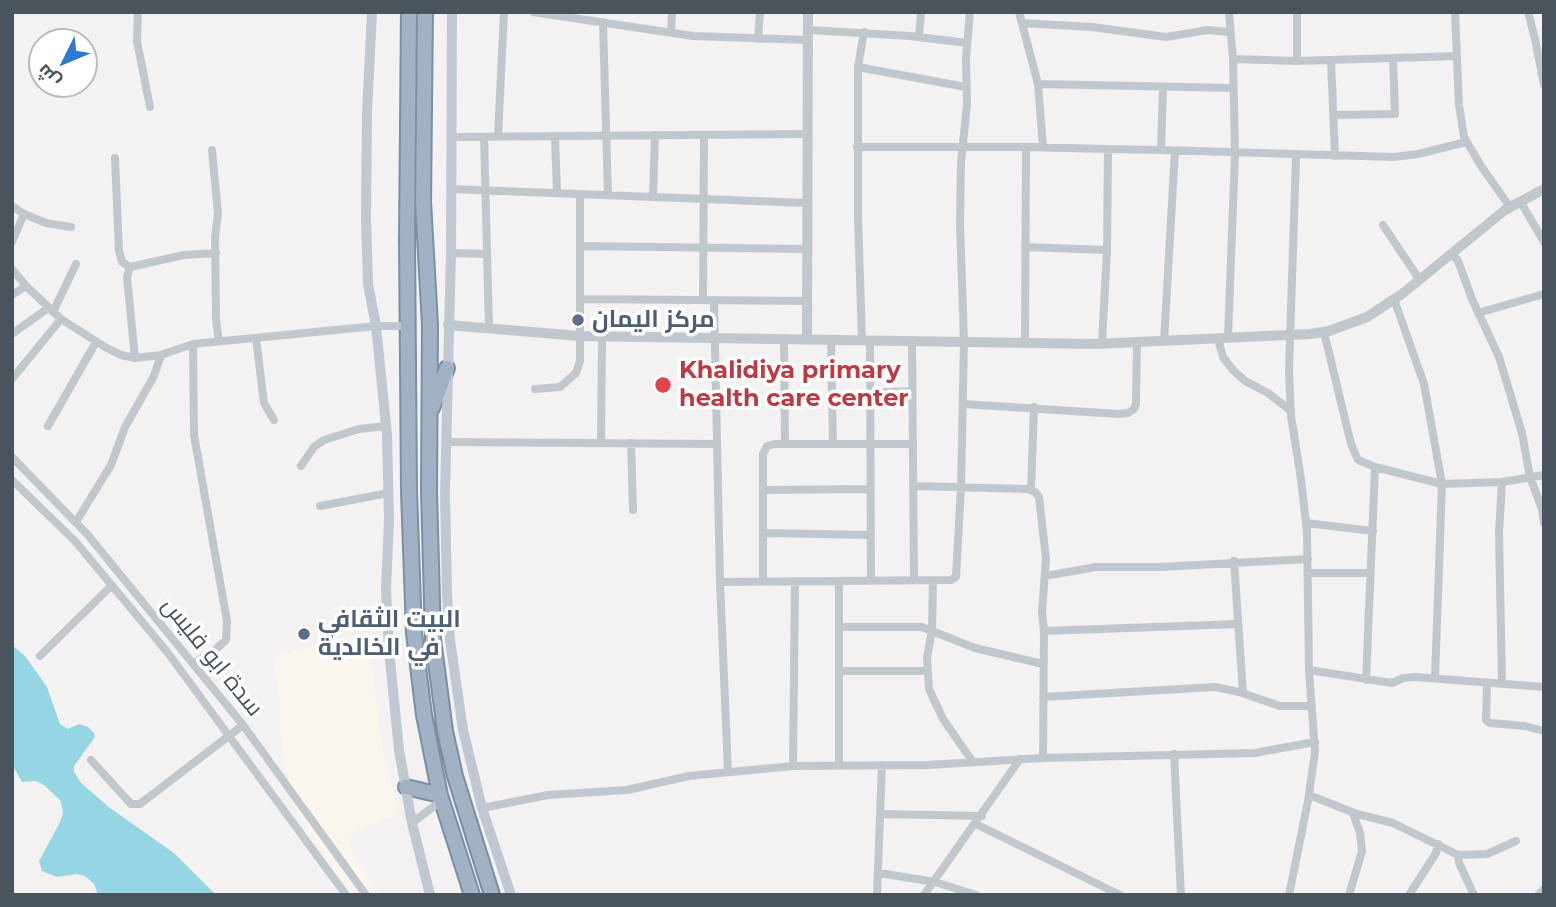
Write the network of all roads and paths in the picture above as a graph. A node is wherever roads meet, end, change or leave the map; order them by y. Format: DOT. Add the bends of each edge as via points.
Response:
graph roads {
  1 [pos="138,12"];
  2 [pos="372,12"];
  3 [pos="409,12"];
  4 [pos="425,12"];
  5 [pos="452,12"];
  6 [pos="504,12"];
  7 [pos="533,12"];
  8 [pos="672,12"];
  9 [pos="760,12"];
  10 [pos="808,12"];
  11 [pos="920,12"];
  12 [pos="970,12"];
  13 [pos="1019,12"];
  14 [pos="1230,12"];
  15 [pos="1297,12"];
  16 [pos="1455,12"];
  17 [pos="1528,12"];
  18 [pos="577,15"];
  19 [pos="603,22"];
  20 [pos="1022,23"];
  21 [pos="1544,23"];
  22 [pos="1532,27"];
  23 [pos="1229,32"];
  24 [pos="671,33"];
  25 [pos="864,33"];
  26 [pos="808,35"];
  27 [pos="919,37"];
  28 [pos="758,39"];
  29 [pos="967,43"];
  30 [pos="1457,56"];
  31 [pos="1393,58"];
  32 [pos="1233,59"];
  33 [pos="1331,60"];
  34 [pos="1297,61"];
  35 [pos="858,67"];
  36 [pos="1038,84"];
  37 [pos="1544,85"];
  38 [pos="966,87"];
  39 [pos="1163,88"];
  40 [pos="1232,88"];
  41 [pos="150,107"];
  42 [pos="1335,115"];
  43 [pos="807,134"];
  44 [pos="654,135"];
  45 [pos="704,135"];
  46 [pos="484,136"];
  47 [pos="498,136"];
  48 [pos="555,136"];
  49 [pos="606,136"];
  50 [pos="451,137"];
  51 [pos="1466,142"];
  52 [pos="858,147"];
  53 [pos="1026,147"];
  54 [pos="1043,147"];
  55 [pos="962,148"];
  56 [pos="1108,149"];
  57 [pos="212,150"];
  58 [pos="1161,150"];
  59 [pos="1175,151"];
  60 [pos="1236,154"];
  61 [pos="1296,156"];
  62 [pos="1335,156"];
  63 [pos="115,159"];
  64 [pos="451,189"];
  65 [pos="1544,189"];
  66 [pos="485,190"];
  67 [pos="556,193"];
  68 [pos="580,194"];
  69 [pos="608,195"];
  70 [pos="653,197"];
  71 [pos="704,199"];
  72 [pos="806,203"];
  73 [pos="1515,204"];
  74 [pos="12,206"];
  75 [pos="24,214"];
  76 [pos="1383,225"];
  77 [pos="71,227"];
  78 [pos="12,242"];
  79 [pos="1544,242"];
  80 [pos="580,246"];
  81 [pos="1026,247"];
  82 [pos="704,248"];
  83 [pos="806,249"];
  84 [pos="1107,250"];
  85 [pos="216,253"];
  86 [pos="451,253"];
  87 [pos="1452,253"];
  88 [pos="487,254"];
  89 [pos="76,264"];
  90 [pos="130,267"];
  91 [pos="12,269"];
  92 [pos="1419,279"];
  93 [pos="26,286"];
  94 [pos="1544,294"];
  95 [pos="12,295"];
  96 [pos="580,299"];
  97 [pos="1394,299"];
  98 [pos="704,300"];
  99 [pos="714,300"];
  100 [pos="806,300"];
  101 [pos="51,310"];
  102 [pos="1478,313"];
  103 [pos="61,319"];
  104 [pos="448,325"];
  105 [pos="376,326"];
  106 [pos="409,326"];
  107 [pos="489,327"];
  108 [pos="1324,332"];
  109 [pos="12,334"];
  110 [pos="580,336"];
  111 [pos="602,336"];
  112 [pos="1289,336"];
  113 [pos="714,337"];
  114 [pos="256,338"];
  115 [pos="784,338"];
  116 [pos="1223,338"];
  117 [pos="807,339"];
  118 [pos="831,339"];
  119 [pos="866,340"];
  120 [pos="912,340"];
  121 [pos="219,341"];
  122 [pos="964,341"];
  123 [pos="1164,341"];
  124 [pos="96,342"];
  125 [pos="1025,342"];
  126 [pos="1137,342"];
  127 [pos="193,344"];
  128 [pos="1102,344"];
  129 [pos="161,355"];
  130 [pos="135,358"];
  131 [pos="447,368"];
  132 [pos="12,379"];
  133 [pos="535,389"];
  134 [pos="912,391"];
  135 [pos="870,393"];
  136 [pos="963,404"];
  137 [pos="1034,407"];
  138 [pos="1291,411"];
  139 [pos="428,419"];
  140 [pos="274,421"];
  141 [pos="48,426"];
  142 [pos="386,426"];
  143 [pos="446,442"];
  144 [pos="601,443"];
  145 [pos="631,443"];
  146 [pos="717,444"];
  147 [pos="785,444"];
  148 [pos="833,444"];
  149 [pos="870,444"];
  150 [pos="913,444"];
  151 [pos="12,457"];
  152 [pos="301,466"];
  153 [pos="1375,467"];
  154 [pos="1544,475"];
  155 [pos="1530,477"];
  156 [pos="12,480"];
  157 [pos="1502,482"];
  158 [pos="1442,484"];
  159 [pos="913,486"];
  160 [pos="961,487"];
  161 [pos="870,489"];
  162 [pos="1031,489"];
  163 [pos="763,490"];
  164 [pos="388,493"];
  165 [pos="320,506"];
  166 [pos="633,510"];
  167 [pos="76,522"];
  168 [pos="1306,523"];
  169 [pos="1544,523"];
  170 [pos="1373,531"];
  171 [pos="763,533"];
  172 [pos="871,535"];
  173 [pos="1308,559"];
  174 [pos="1234,561"];
  175 [pos="1308,573"];
  176 [pos="1370,573"];
  177 [pos="1045,576"];
  178 [pos="871,580"];
  179 [pos="914,580"];
  180 [pos="933,580"];
  181 [pos="762,581"];
  182 [pos="795,581"];
  183 [pos="839,581"];
  184 [pos="720,582"];
  185 [pos="112,585"];
  186 [pos="412,592"];
  187 [pos="430,593"];
  188 [pos="1238,624"];
  189 [pos="839,627"];
  190 [pos="932,630"];
  191 [pos="1044,631"];
  192 [pos="40,656"];
  193 [pos="193,664"];
  194 [pos="1044,664"];
  195 [pos="839,670"];
  196 [pos="927,670"];
  197 [pos="1309,670"];
  198 [pos="1435,678"];
  199 [pos="1366,680"];
  200 [pos="1487,682"];
  201 [pos="1502,682"];
  202 [pos="1544,687"];
  203 [pos="1243,693"];
  204 [pos="1044,697"];
  205 [pos="1312,706"];
  206 [pos="243,725"];
  207 [pos="1544,731"];
  208 [pos="229,735"];
  209 [pos="1315,742"];
  210 [pos="1174,754"];
  211 [pos="1043,758"];
  212 [pos="1020,759"];
  213 [pos="91,760"];
  214 [pos="972,762"];
  215 [pos="839,765"];
  216 [pos="882,765"];
  217 [pos="793,766"];
  218 [pos="728,772"];
  219 [pos="406,787"];
  220 [pos="1309,796"];
  221 [pos="441,798"];
  222 [pos="482,808"];
  223 [pos="1353,813"];
  224 [pos="881,814"];
  225 [pos="982,816"];
  226 [pos="412,823"];
  227 [pos="976,824"];
  228 [pos="1516,841"];
  229 [pos="1438,844"];
  230 [pos="1458,855"];
  231 [pos="499,862"];
  232 [pos="482,865"];
  233 [pos="879,873"];
  234 [pos="935,882"];
  235 [pos="1544,889"];
  236 [pos="346,895"];
  237 [pos="366,895"];
  238 [pos="430,895"];
  239 [pos="472,895"];
  240 [pos="492,895"];
  241 [pos="511,895"];
  242 [pos="877,895"];
  243 [pos="924,895"];
  244 [pos="976,895"];
  245 [pos="1120,895"];
  246 [pos="1181,895"];
  247 [pos="1289,895"];
  248 [pos="1349,895"];
  249 [pos="1409,895"];
  250 [pos="1474,895"];
  251 [pos="1538,895"];
  1 -- 41 [label="street" via="137,41"];
  2 -- 105 [label="main road" via="366,217"];
  3 -- 106 [label="highway"];
  4 -- 139 [label="highway"];
  5 -- 50 [label="main road"];
  6 -- 47 [label="street"];
  7 -- 18 [label="street"];
  8 -- 24 [label="street"];
  9 -- 28 [label="street"];
  10 -- 26 [label="street"];
  11 -- 27 [label="street"];
  12 -- 29 [label="street"];
  13 -- 20 [label="street"];
  14 -- 23 [label="street"];
  15 -- 34 [label="street"];
  16 -- 30 [label="street"];
  17 -- 22 [label="street"];
  18 -- 19 [label="street"];
  19 -- 24 [label="street"];
  19 -- 49 [label="street"];
  20 -- 23 [label="street" via="1166,37 1208,30"];
  20 -- 36 [label="street"];
  21 -- 22 [label="street"];
  22 -- 37 [label="street"];
  23 -- 32 [label="street"];
  24 -- 28 [label="street"];
  25 -- 26 [label="street"];
  25 -- 27 [label="street"];
  25 -- 35 [label="street"];
  26 -- 28 [label="street"];
  26 -- 43 [label="street"];
  27 -- 29 [label="street"];
  29 -- 38 [label="street"];
  30 -- 31 [label="street"];
  30 -- 51 [label="street"];
  31 -- 33 [label="street"];
  31 -- 42 [label="street" via="1395,114"];
  32 -- 34 [label="street"];
  32 -- 40 [label="street"];
  33 -- 34 [label="street"];
  33 -- 42 [label="street"];
  35 -- 38 [label="street"];
  35 -- 52 [label="street"];
  36 -- 39 [label="street"];
  36 -- 54 [label="street"];
  38 -- 55 [label="street"];
  39 -- 40 [label="street"];
  39 -- 58 [label="street"];
  40 -- 60 [label="street"];
  42 -- 62 [label="street"];
  43 -- 45 [label="street"];
  43 -- 72 [label="street"];
  44 -- 45 [label="street"];
  44 -- 49 [label="street"];
  44 -- 70 [label="street"];
  45 -- 71 [label="street"];
  46 -- 47 [label="street"];
  46 -- 50 [label="street"];
  46 -- 66 [label="street"];
  47 -- 48 [label="street"];
  48 -- 49 [label="street"];
  48 -- 67 [label="street"];
  49 -- 69 [label="street"];
  50 -- 64 [label="main road"];
  51 -- 62 [label="street" via="1418,155"];
  51 -- 73 [label="street"];
  52 -- 55 [label="street"];
  52 -- 119 [label="street"];
  53 -- 54 [label="street"];
  53 -- 55 [label="street"];
  53 -- 56 [label="street"];
  53 -- 81 [label="street"];
  54 -- 56 [label="street"];
  55 -- 122 [label="street"];
  56 -- 58 [label="street"];
  56 -- 84 [label="street"];
  57 -- 85 [label="street" via="218,214"];
  58 -- 59 [label="street"];
  59 -- 60 [label="street"];
  59 -- 123 [label="street"];
  60 -- 61 [label="street"];
  60 -- 116 [label="street"];
  61 -- 62 [label="street"];
  61 -- 112 [label="street"];
  63 -- 90 [label="street" via="119,251 122,262"];
  64 -- 66 [label="street"];
  64 -- 86 [label="main road"];
  65 -- 73 [label="street"];
  66 -- 67 [label="street"];
  66 -- 88 [label="street"];
  67 -- 68 [label="street"];
  68 -- 69 [label="street"];
  68 -- 80 [label="street"];
  69 -- 70 [label="street"];
  70 -- 71 [label="street"];
  71 -- 72 [label="street"];
  71 -- 82 [label="street"];
  72 -- 83 [label="street"];
  73 -- 79 [label="street"];
  73 -- 87 [label="street"];
  74 -- 75 [label="street"];
  75 -- 77 [label="street"];
  75 -- 78 [label="street"];
  76 -- 92 [label="street"];
  80 -- 82 [label="street"];
  80 -- 96 [label="street"];
  81 -- 84 [label="street"];
  81 -- 125 [label="street"];
  82 -- 83 [label="street"];
  82 -- 98 [label="street"];
  83 -- 100 [label="street"];
  84 -- 128 [label="street"];
  85 -- 90 [label="street"];
  85 -- 121 [label="street"];
  86 -- 88 [label="street"];
  86 -- 104 [label="main road"];
  87 -- 92 [label="street"];
  87 -- 102 [label="street"];
  88 -- 107 [label="street"];
  89 -- 101 [label="street"];
  90 -- 130 [label="street" via="127,277"];
  91 -- 93 [label="street"];
  92 -- 97 [label="street"];
  93 -- 95 [label="street"];
  93 -- 101 [label="street"];
  94 -- 102 [label="street"];
  96 -- 98 [label="street"];
  96 -- 110 [label="street"];
  97 -- 108 [label="street" via="1367,317"];
  97 -- 158 [label="street" via="1424,384"];
  98 -- 99 [label="street"];
  99 -- 100 [label="street"];
  99 -- 113 [label="street"];
  100 -- 117 [label="street"];
  101 -- 103 [label="street"];
  101 -- 109 [label="street"];
  102 -- 155 [label="street" via="1506,379"];
  103 -- 124 [label="street"];
  103 -- 132 [label="street"];
  104 -- 107 [label="street"];
  104 -- 131 [label="main road"];
  105 -- 106 [label="street"];
  105 -- 114 [label="street"];
  105 -- 142 [label="main road"];
  106 -- 186 [label="highway"];
  107 -- 110 [label="street"];
  108 -- 112 [label="street"];
  108 -- 153 [label="street" via="1351,444 1358,460"];
  110 -- 111 [label="street"];
  110 -- 133 [label="street" via="576,373 560,387"];
  111 -- 113 [label="street"];
  111 -- 144 [label="street"];
  112 -- 116 [label="street"];
  112 -- 138 [label="street"];
  113 -- 115 [label="street"];
  113 -- 146 [label="street"];
  114 -- 121 [label="street"];
  114 -- 140 [label="street" via="264,403"];
  115 -- 117 [label="street"];
  115 -- 147 [label="street"];
  116 -- 123 [label="street"];
  116 -- 138 [label="street" via="1223,357 1233,370"];
  117 -- 118 [label="street"];
  118 -- 119 [label="street"];
  118 -- 148 [label="street"];
  119 -- 120 [label="street"];
  119 -- 135 [label="street"];
  120 -- 122 [label="street"];
  120 -- 134 [label="street"];
  121 -- 127 [label="street"];
  122 -- 125 [label="street"];
  122 -- 136 [label="street"];
  123 -- 126 [label="street"];
  124 -- 130 [label="street"];
  124 -- 141 [label="street"];
  125 -- 128 [label="street"];
  126 -- 128 [label="street"];
  126 -- 137 [label="street" via="1132,411 1119,414"];
  127 -- 129 [label="street"];
  127 -- 193 [label="street" via="194,435 227,621 226,640"];
  129 -- 130 [label="street"];
  129 -- 167 [label="street" via="111,465"];
  131 -- 139 [label="highway"];
  131 -- 143 [label="main road"];
  134 -- 135 [label="street"];
  134 -- 150 [label="street"];
  135 -- 149 [label="street"];
  136 -- 137 [label="street"];
  136 -- 160 [label="street"];
  137 -- 162 [label="street"];
  138 -- 168 [label="street"];
  139 -- 187 [label="highway"];
  142 -- 152 [label="street" via="324,440"];
  142 -- 164 [label="main road"];
  143 -- 144 [label="street"];
  143 -- 222 [label="main road" via="450,639 463,730"];
  144 -- 145 [label="street"];
  145 -- 146 [label="street"];
  145 -- 166 [label="street"];
  146 -- 184 [label="street"];
  147 -- 148 [label="street"];
  147 -- 163 [label="street" via="764,449"];
  148 -- 149 [label="street"];
  149 -- 150 [label="street"];
  149 -- 161 [label="street"];
  150 -- 159 [label="street"];
  151 -- 167 [label="street, سدة ابو فليس"];
  153 -- 158 [label="street"];
  153 -- 170 [label="street"];
  154 -- 155 [label="street"];
  155 -- 157 [label="street"];
  155 -- 169 [label="street"];
  156 -- 185 [label="street, سدة ابو فليس" via="75,541"];
  157 -- 158 [label="street"];
  157 -- 201 [label="street"];
  158 -- 198 [label="street"];
  159 -- 160 [label="street"];
  159 -- 179 [label="street"];
  160 -- 162 [label="street"];
  160 -- 180 [label="street" via="956,575 951,580"];
  161 -- 163 [label="street"];
  161 -- 172 [label="street"];
  162 -- 177 [label="street" via="1041,500"];
  163 -- 171 [label="street"];
  164 -- 165 [label="street"];
  164 -- 219 [label="main road" via="389,650"];
  167 -- 193 [label="street, سدة ابو فليس"];
  168 -- 170 [label="street"];
  168 -- 173 [label="street"];
  170 -- 176 [label="street"];
  171 -- 172 [label="street"];
  171 -- 181 [label="street"];
  172 -- 178 [label="street"];
  173 -- 174 [label="street"];
  173 -- 175 [label="street"];
  174 -- 177 [label="street" via="1097,567"];
  174 -- 188 [label="street"];
  175 -- 176 [label="street"];
  175 -- 197 [label="street"];
  176 -- 199 [label="street"];
  177 -- 191 [label="street"];
  178 -- 179 [label="street"];
  178 -- 183 [label="street"];
  179 -- 180 [label="street"];
  180 -- 190 [label="street"];
  181 -- 182 [label="street"];
  181 -- 184 [label="street"];
  182 -- 183 [label="street"];
  182 -- 217 [label="street"];
  183 -- 189 [label="street"];
  184 -- 218 [label="street"];
  185 -- 192 [label="street"];
  185 -- 208 [label="street, سدة ابو فليس"];
  186 -- 187 [label="highway"];
  186 -- 221 [label="highway" via="418,674"];
  187 -- 232 [label="highway" via="445,731"];
  188 -- 191 [label="street"];
  188 -- 203 [label="street"];
  189 -- 190 [label="street"];
  189 -- 195 [label="street"];
  190 -- 194 [label="street" via="975,648"];
  190 -- 196 [label="street"];
  191 -- 194 [label="street"];
  193 -- 206 [label="street, سدة ابو فليس"];
  194 -- 204 [label="street"];
  195 -- 196 [label="street"];
  195 -- 215 [label="street"];
  196 -- 214 [label="street" via="933,701"];
  197 -- 199 [label="street"];
  197 -- 205 [label="street"];
  198 -- 199 [label="street" via="1404,678 1392,683"];
  198 -- 200 [label="street"];
  200 -- 201 [label="street"];
  200 -- 207 [label="street" via="1486,720"];
  201 -- 202 [label="street"];
  203 -- 204 [label="street" via="1215,687"];
  203 -- 205 [label="street" via="1280,706"];
  204 -- 211 [label="street"];
  205 -- 209 [label="street"];
  206 -- 208 [label="street"];
  206 -- 237 [label="street, سدة ابو فليس"];
  208 -- 213 [label="street" via="140,804 131,804"];
  208 -- 236 [label="street, سدة ابو فليس"];
  209 -- 210 [label="street" via="1254,753"];
  209 -- 220 [label="street"];
  210 -- 211 [label="street"];
  210 -- 246 [label="street"];
  211 -- 212 [label="street"];
  212 -- 214 [label="street"];
  212 -- 225 [label="street"];
  214 -- 216 [label="street"];
  215 -- 216 [label="street"];
  215 -- 217 [label="street"];
  216 -- 224 [label="street"];
  217 -- 218 [label="street"];
  218 -- 222 [label="street"];
  219 -- 221 [label="highway"];
  219 -- 226 [label="main road"];
  220 -- 223 [label="street"];
  220 -- 247 [label="street"];
  221 -- 226 [label="street"];
  221 -- 239 [label="highway"];
  222 -- 231 [label="main road"];
  223 -- 229 [label="street" via="1394,823"];
  223 -- 248 [label="street" via="1362,851"];
  224 -- 225 [label="street"];
  224 -- 233 [label="street"];
  225 -- 227 [label="street"];
  226 -- 238 [label="main road"];
  227 -- 234 [label="street"];
  227 -- 245 [label="street"];
  228 -- 230 [label="street" via="1487,854"];
  229 -- 230 [label="street"];
  229 -- 249 [label="street"];
  230 -- 250 [label="street"];
  231 -- 232 [label="highway"];
  231 -- 241 [label="main road"];
  232 -- 240 [label="highway"];
  233 -- 234 [label="street"];
  233 -- 242 [label="street"];
  234 -- 243 [label="street"];
  234 -- 244 [label="street"];
  235 -- 251 [label="street"];
}
